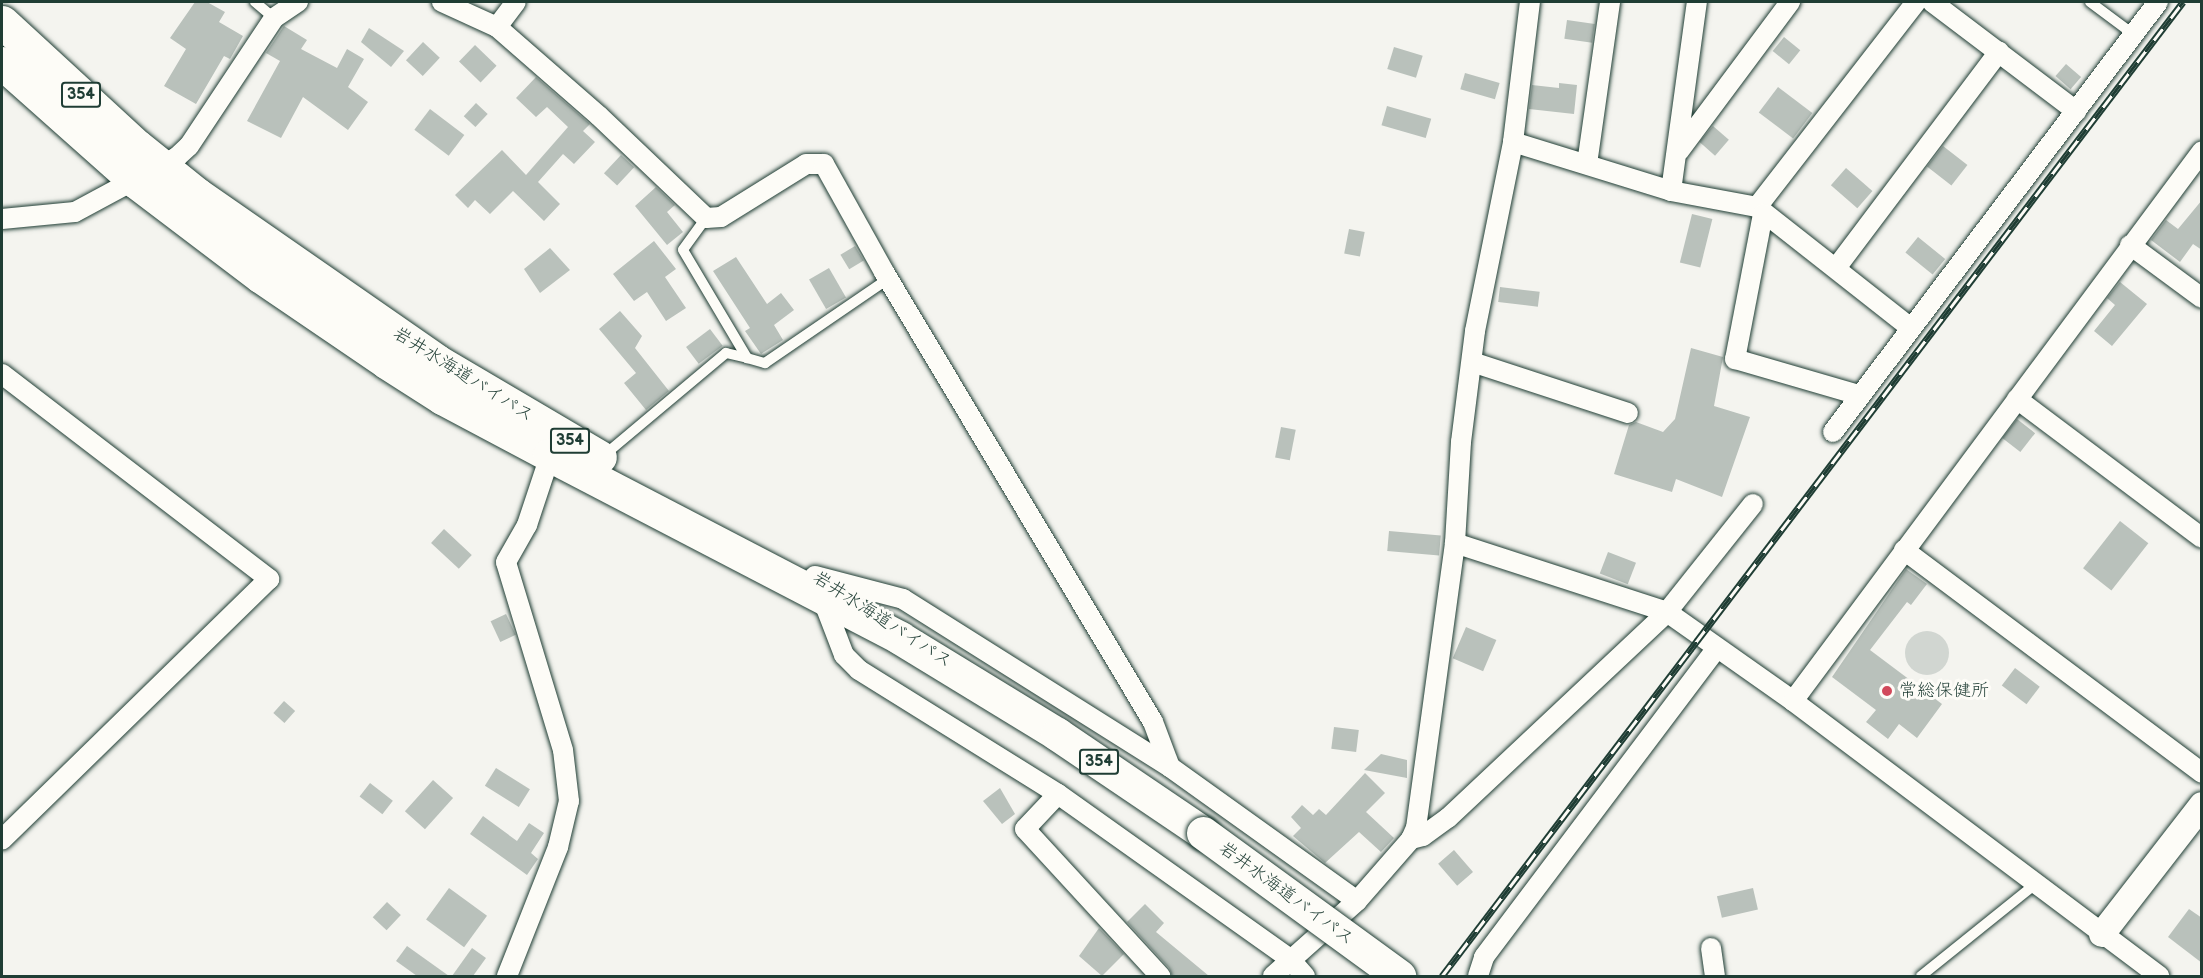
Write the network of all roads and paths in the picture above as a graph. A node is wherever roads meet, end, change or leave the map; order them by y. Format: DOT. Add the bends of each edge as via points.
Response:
graph roads {
  1 [pos="255,2"];
  2 [pos="298,2"];
  3 [pos="442,2"];
  4 [pos="516,2"];
  5 [pos="1530,2"];
  6 [pos="1610,2"];
  7 [pos="1697,2"];
  8 [pos="1790,2"];
  9 [pos="1916,2"];
  10 [pos="1932,2"];
  11 [pos="2090,2"];
  12 [pos="2158,2"];
  13 [pos="274,18"];
  14 [pos="2,22"];
  15 [pos="496,27"];
  16 [pos="2133,34"];
  17 [pos="1999,52"];
  18 [pos="2,63"];
  19 [pos="2076,111"];
  20 [pos="1512,142"];
  21 [pos="2202,151"];
  22 [pos="1677,154"];
  23 [pos="1587,164"];
  24 [pos="149,174"];
  25 [pos="1671,190"];
  26 [pos="1760,211"];
  27 [pos="706,218"];
  28 [pos="2,219"];
  29 [pos="2130,245"];
  30 [pos="1836,268"];
  31 [pos="889,278"];
  32 [pos="2202,298"];
  33 [pos="1911,328"];
  34 [pos="747,358"];
  35 [pos="1472,362"];
  36 [pos="2,374"];
  37 [pos="1859,395"];
  38 [pos="2017,399"];
  39 [pos="1628,413"];
  40 [pos="1833,432"];
  41 [pos="554,445"];
  42 [pos="601,458"];
  43 [pos="1753,504"];
  44 [pos="2202,538"];
  45 [pos="1455,543"];
  46 [pos="1904,550"];
  47 [pos="818,586"];
  48 [pos="1667,612"];
  49 [pos="1717,648"];
  50 [pos="1792,701"];
  51 [pos="1170,768"];
  52 [pos="2202,773"];
  53 [pos="1058,794"];
  54 [pos="2202,805"];
  55 [pos="1411,839"];
  56 [pos="2,840"];
  57 [pos="2033,886"];
  58 [pos="1357,901"];
  59 [pos="2102,934"];
  60 [pos="1711,948"];
  61 [pos="1290,959"];
  62 [pos="507,976"];
  63 [pos="1160,976"];
  64 [pos="1273,976"];
  65 [pos="1305,976"];
  66 [pos="1399,976"];
  67 [pos="1478,976"];
  68 [pos="1715,976"];
  69 [pos="1921,976"];
  70 [pos="2159,976"];
  1 -- 13 [label="lane"];
  2 -- 13 [label="street"];
  3 -- 15 [label="street"];
  4 -- 15 [label="street"];
  5 -- 20 [label="street"];
  6 -- 23 [label="street"];
  7 -- 22 [label="street"];
  8 -- 22 [label="street"];
  9 -- 26 [label="street"];
  10 -- 17 [label="street"];
  11 -- 16 [label="lane"];
  12 -- 16 [label="street"];
  13 -- 24 [label="street" via="189,146"];
  14 -- 24 [label="highway, 岩井水海道バイパス / 354"];
  15 -- 27 [label="street" via="615,130"];
  16 -- 19 [label="street"];
  17 -- 19 [label="street"];
  17 -- 30 [label="street"];
  18 -- 24 [label="highway, 岩井水海道バイパス / 354"];
  19 -- 33 [label="street"];
  20 -- 23 [label="street"];
  20 -- 35 [label="street"];
  21 -- 29 [label="street"];
  22 -- 25 [label="street"];
  23 -- 25 [label="street"];
  24 -- 28 [label="street" via="75,212"];
  24 -- 41 [label="highway, 岩井水海道バイパス / 354" via="343,334 442,398"];
  25 -- 26 [label="street"];
  26 -- 30 [label="street"];
  26 -- 37 [label="street" via="1735,359"];
  27 -- 31 [label="street" via="721,217 806,164 824,164"];
  27 -- 34 [label="lane" via="682,250"];
  29 -- 32 [label="street"];
  29 -- 38 [label="street"];
  30 -- 33 [label="street"];
  31 -- 34 [label="lane" via="765,363"];
  31 -- 51 [label="street" via="1153,722"];
  33 -- 37 [label="street"];
  34 -- 42 [label="lane" via="726,353"];
  35 -- 39 [label="street"];
  35 -- 45 [label="street"];
  36 -- 56 [label="street" via="269,579"];
  37 -- 40 [label="street"];
  38 -- 44 [label="street"];
  38 -- 46 [label="street"];
  41 -- 42 [label="highway, 岩井水海道バイパス / 354"];
  41 -- 47 [label="highway, 岩井水海道バイパス / 354"];
  41 -- 62 [label="street" via="527,525 507,562 564,750 568,801 558,847"];
  42 -- 47 [label="highway, 岩井水海道バイパス / 354"];
  43 -- 48 [label="street"];
  45 -- 48 [label="street"];
  45 -- 55 [label="street" via="1429,751"];
  46 -- 50 [label="street"];
  46 -- 52 [label="street"];
  47 -- 51 [label="street" via="903,599"];
  47 -- 53 [label="street" via="844,655 859,670"];
  47 -- 66 [label="highway, 岩井水海道バイパス / 354, bridge" via="993,693 1203,833"];
  48 -- 49 [label="street"];
  48 -- 55 [label="street" via="1448,818 1423,837"];
  49 -- 50 [label="street"];
  49 -- 67 [label="street" via="1484,957"];
  50 -- 57 [label="street"];
  51 -- 58 [label="street"];
  53 -- 61 [label="street"];
  53 -- 63 [label="street" via="1025,829"];
  54 -- 59 [label="street"];
  55 -- 58 [label="street"];
  57 -- 59 [label="street"];
  57 -- 69 [label="lane"];
  58 -- 61 [label="street"];
  59 -- 70 [label="street"];
  60 -- 68 [label="street"];
  61 -- 64 [label="street"];
  61 -- 65 [label="street"];
}
